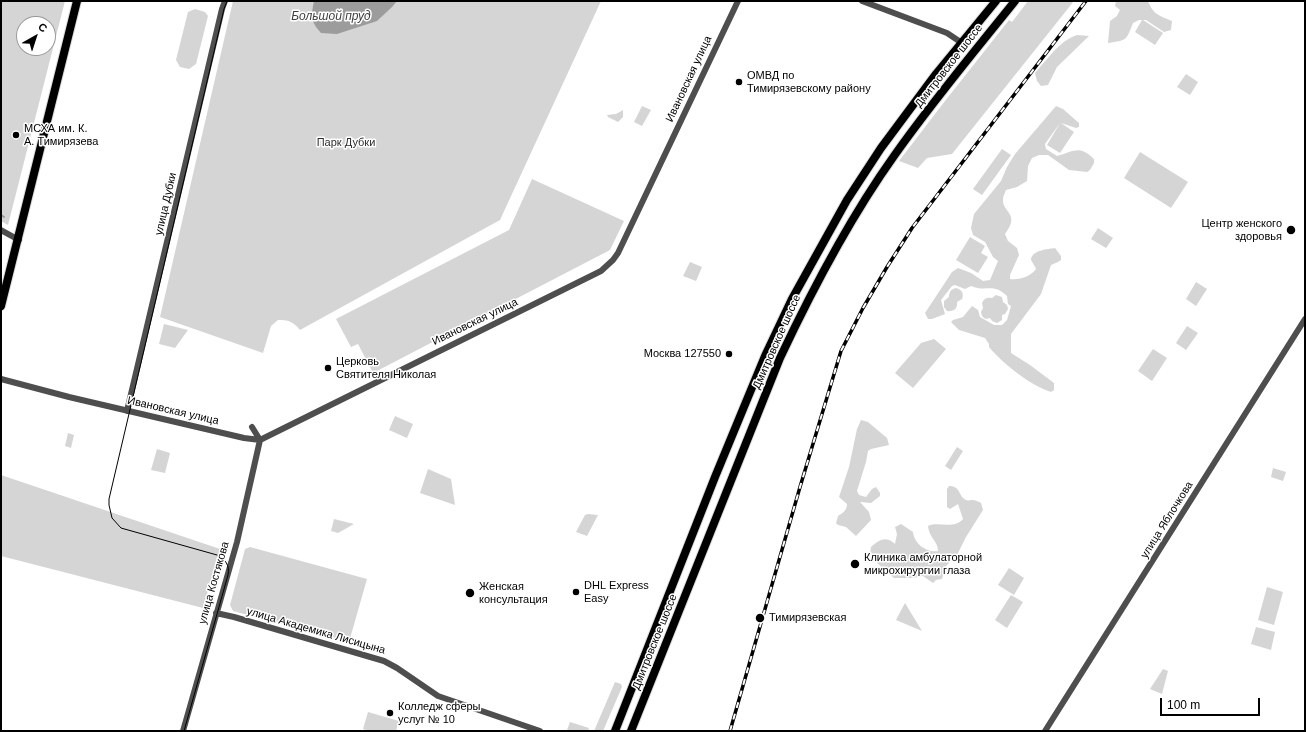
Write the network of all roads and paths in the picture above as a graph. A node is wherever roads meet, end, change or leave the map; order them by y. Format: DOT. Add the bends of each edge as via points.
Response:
graph roads {
  1 [pos="77,1"];
  2 [pos="225,1"];
  3 [pos="738,1"];
  4 [pos="862,1"];
  5 [pos="996,1"];
  6 [pos="1015,1"];
  7 [pos="962,43"];
  8 [pos="1,230"];
  9 [pos="18,240"];
  10 [pos="1,306"];
  11 [pos="1305,319"];
  12 [pos="1,379"];
  13 [pos="127,411"];
  14 [pos="252,428"];
  15 [pos="260,440"];
  16 [pos="216,613"];
  17 [pos="183,731"];
  18 [pos="540,731"];
  19 [pos="615,731"];
  20 [pos="631,731"];
  21 [pos="1045,731"];
  1 -- 9 [label="main road"];
  2 -- 13 [label="street, улица Дубки"];
  3 -- 15 [label="street, Ивановская улица" via="618,253 607,267"];
  4 -- 7 [label="street" via="948,33"];
  5 -- 7 [label="main road, Дмитровское шоссе"];
  6 -- 20 [label="main road, Дмитровское шоссе" via="893,157 854,217 805,304 780,358"];
  7 -- 19 [label="main road, Дмитровское шоссе" via="897,126 847,200 792,299 773,337 733,434"];
  8 -- 9 [label="street"];
  9 -- 10 [label="main road"];
  11 -- 21 [label="street, улица Яблочкова"];
  12 -- 13 [label="street, Ивановская улица"];
  13 -- 15 [label="street, Ивановская улица"];
  14 -- 15 [label="street"];
  15 -- 16 [label="street, улица Костякова" via="237,542"];
  16 -- 17 [label="street, улица Костякова"];
  16 -- 18 [label="street, улица Академика Лисицына" via="384,661 438,696"];
}
